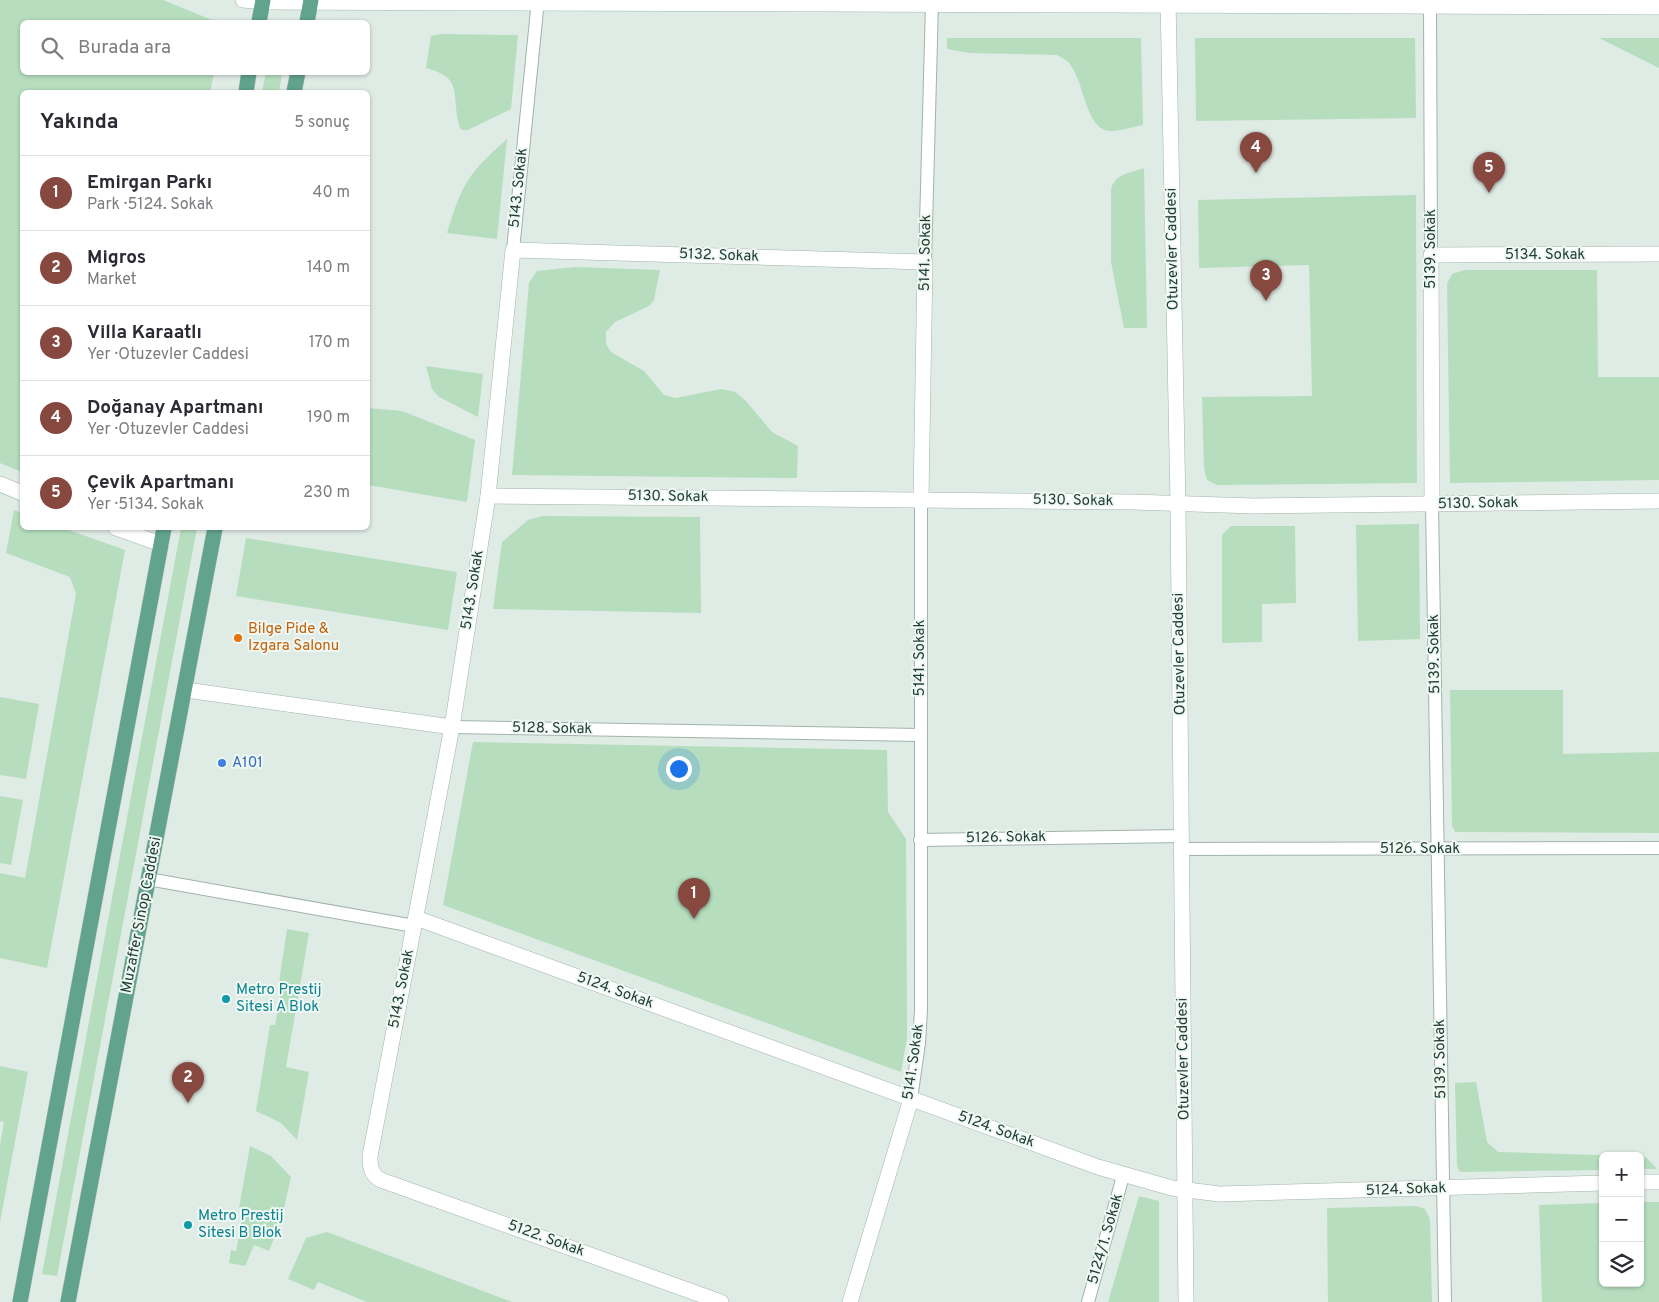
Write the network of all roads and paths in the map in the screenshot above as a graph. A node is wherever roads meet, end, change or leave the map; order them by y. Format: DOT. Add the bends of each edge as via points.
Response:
graph roads {
  1 [pos="243,0"];
  2 [pos="263,1"];
  3 [pos="311,1"];
  4 [pos="538,2"];
  5 [pos="1168,3"];
  6 [pos="932,4"];
  7 [pos="1430,6"];
  8 [pos="1659,7"];
  9 [pos="259,20"];
  10 [pos="308,20"];
  11 [pos="249,75"];
  12 [pos="297,75"];
  13 [pos="246,90"];
  14 [pos="294,90"];
  15 [pos="513,250"];
  16 [pos="1659,254"];
  17 [pos="1431,255"];
  18 [pos="926,262"];
  19 [pos="0,484"];
  20 [pos="20,492"];
  21 [pos="488,496"];
  22 [pos="921,500"];
  23 [pos="1659,501"];
  24 [pos="1178,504"];
  25 [pos="1432,504"];
  26 [pos="122,530"];
  27 [pos="164,530"];
  28 [pos="215,530"];
  29 [pos="161,544"];
  30 [pos="186,690"];
  31 [pos="452,727"];
  32 [pos="920,735"];
  33 [pos="920,840"];
  34 [pos="1182,843"];
  35 [pos="1438,848"];
  36 [pos="1659,848"];
  37 [pos="148,880"];
  38 [pos="415,922"];
  39 [pos="911,1099"];
  40 [pos="373,1174"];
  41 [pos="1124,1176"];
  42 [pos="1644,1182"];
  43 [pos="1659,1182"];
  44 [pos="1599,1183"];
  45 [pos="1443,1188"];
  46 [pos="1185,1190"];
  47 [pos="20,1302"];
  48 [pos="68,1302"];
  49 [pos="721,1302"];
  50 [pos="850,1302"];
  51 [pos="1088,1302"];
  52 [pos="1186,1302"];
  53 [pos="1445,1302"];
  1 -- 2 [label="street"];
  2 -- 3 [label="street"];
  2 -- 9 [label="main road"];
  3 -- 4 [label="street"];
  3 -- 10 [label="main road"];
  4 -- 6 [label="street"];
  4 -- 15 [label="lane, 5143. Sokak"];
  5 -- 6 [label="street"];
  5 -- 7 [label="street"];
  5 -- 24 [label="street, Otuzevler Caddesi"];
  6 -- 18 [label="lane, 5141. Sokak"];
  7 -- 8 [label="street"];
  7 -- 17 [label="lane, 5139. Sokak"];
  11 -- 13 [label="main road"];
  12 -- 14 [label="main road"];
  15 -- 18 [label="street, 5132. Sokak"];
  15 -- 21 [label="street, 5143. Sokak"];
  16 -- 17 [label="street, 5134. Sokak"];
  17 -- 25 [label="street, 5139. Sokak"];
  18 -- 22 [label="street, 5141. Sokak"];
  19 -- 20 [label="street"];
  21 -- 22 [label="street, 5130. Sokak"];
  21 -- 31 [label="street, 5143. Sokak"];
  22 -- 24 [label="street, 5130. Sokak"];
  22 -- 32 [label="lane, 5141. Sokak"];
  23 -- 25 [label="street, 5130. Sokak"];
  24 -- 25 [label="street, 5130. Sokak"];
  24 -- 34 [label="street, Otuzevler Caddesi"];
  25 -- 35 [label="lane, 5139. Sokak"];
  26 -- 29 [label="street"];
  27 -- 29 [label="main road"];
  28 -- 30 [label="main road, Muzaffer Sinop Caddesi"];
  29 -- 47 [label="main road"];
  30 -- 31 [label="street, 5128. Sokak"];
  30 -- 37 [label="main road, Muzaffer Sinop Caddesi"];
  31 -- 32 [label="lane, 5128. Sokak"];
  31 -- 38 [label="street, 5143. Sokak"];
  32 -- 33 [label="lane, 5141. Sokak"];
  33 -- 34 [label="lane, 5126. Sokak"];
  33 -- 39 [label="lane, 5141. Sokak" via="921,1010"];
  34 -- 35 [label="lane, 5126. Sokak"];
  34 -- 46 [label="street, Otuzevler Caddesi"];
  35 -- 36 [label="lane, 5126. Sokak"];
  35 -- 45 [label="lane, 5139. Sokak"];
  37 -- 38 [label="lane"];
  37 -- 48 [label="main road, Muzaffer Sinop Caddesi"];
  38 -- 39 [label="street, 5124. Sokak"];
  38 -- 40 [label="street, 5143. Sokak" via="370,1156"];
  39 -- 41 [label="street, 5124. Sokak"];
  39 -- 50 [label="street, 5141. Sokak"];
  40 -- 49 [label="street, 5122. Sokak" via="390,1184"];
  41 -- 46 [label="street, 5124. Sokak"];
  41 -- 51 [label="lane, 5124/1. Sokak"];
  42 -- 43 [label="street"];
  44 -- 45 [label="street, 5124. Sokak"];
  45 -- 46 [label="street, 5124. Sokak" via="1235,1195"];
  45 -- 53 [label="lane, 5139. Sokak"];
  46 -- 52 [label="street, Otuzevler Caddesi"];
}
